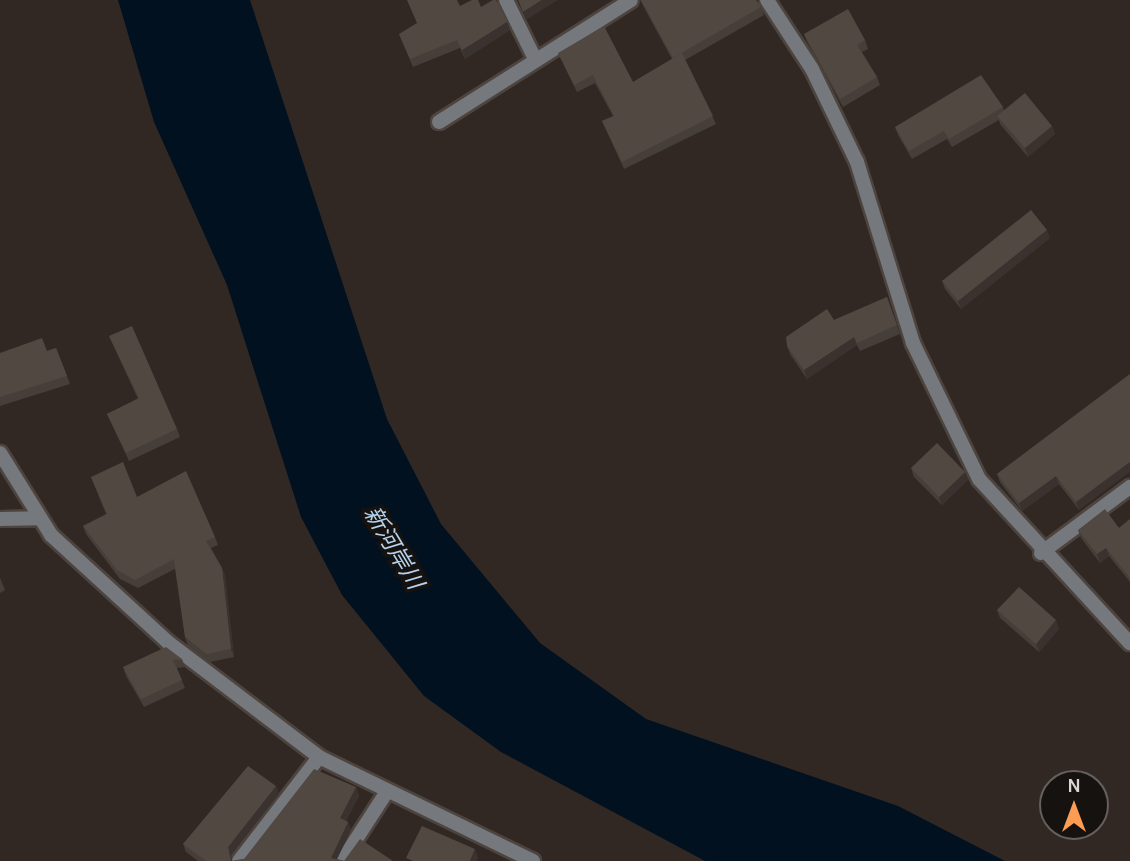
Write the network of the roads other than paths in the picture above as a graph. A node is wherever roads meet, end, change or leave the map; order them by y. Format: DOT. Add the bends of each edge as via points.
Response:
graph roads {
  1 [pos="506,0"];
  2 [pos="631,0"];
  3 [pos="767,0"];
  4 [pos="535,59"];
  5 [pos="439,122"];
  6 [pos="0,453"];
  7 [pos="1130,487"];
  8 [pos="39,518"];
  9 [pos="0,519"];
  10 [pos="1041,553"];
  11 [pos="1130,643"];
  12 [pos="319,757"];
  13 [pos="386,793"];
  14 [pos="239,861"];
  15 [pos="342,861"];
  16 [pos="533,861"];
  1 -- 4 [label="street"];
  2 -- 4 [label="street"];
  3 -- 10 [label="street" via="812,69 857,162 938,405 979,479"];
  4 -- 5 [label="street"];
  6 -- 8 [label="street"];
  7 -- 10 [label="street"];
  8 -- 9 [label="street"];
  8 -- 12 [label="street" via="169,643"];
  10 -- 11 [label="street"];
  12 -- 13 [label="street"];
  12 -- 14 [label="street"];
  13 -- 15 [label="street"];
  13 -- 16 [label="street"];
}
